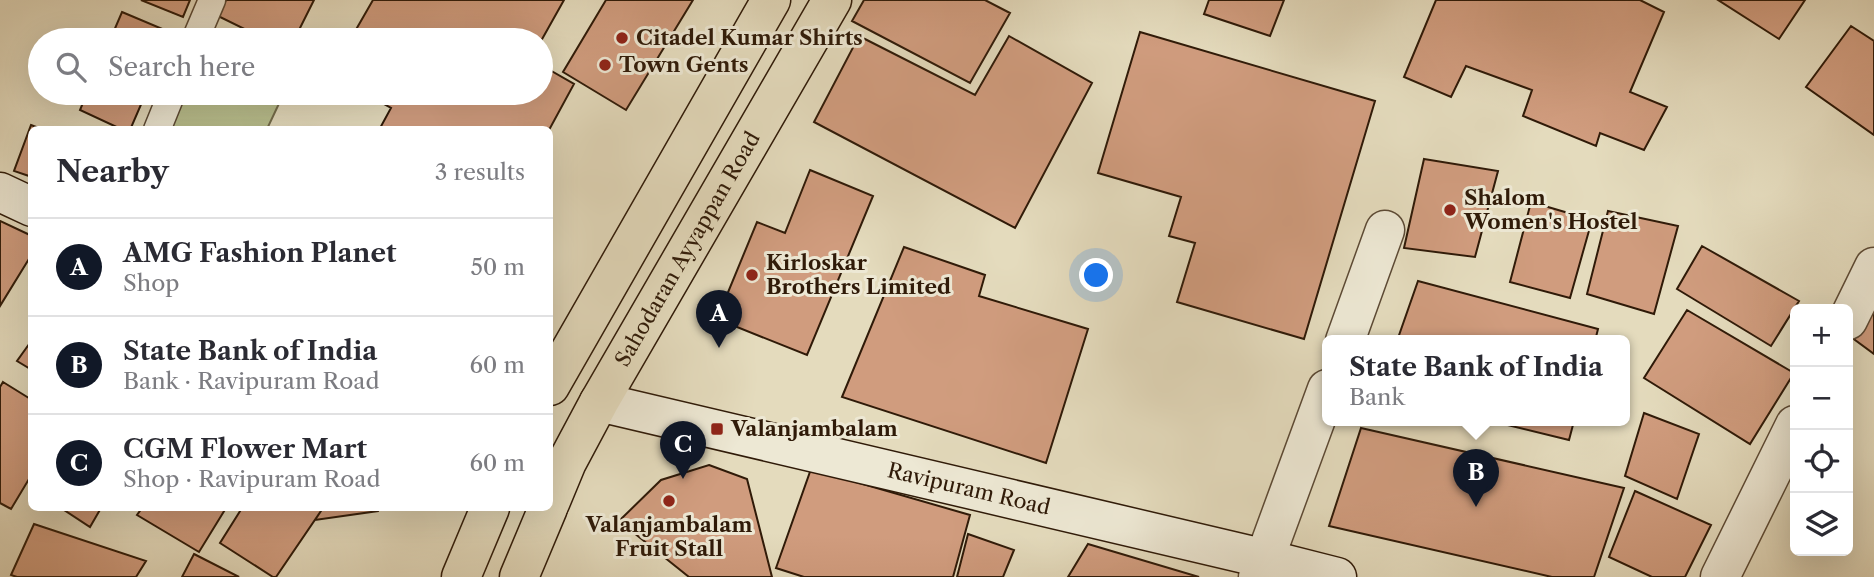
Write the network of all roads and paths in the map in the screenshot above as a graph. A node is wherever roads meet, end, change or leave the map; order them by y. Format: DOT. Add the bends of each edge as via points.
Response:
graph roads {
  1 [pos="212,0"];
  2 [pos="771,0"];
  3 [pos="832,0"];
  4 [pos="200,28"];
  5 [pos="168,105"];
  6 [pos="159,126"];
  7 [pos="0,192"];
  8 [pos="28,205"];
  9 [pos="1385,230"];
  10 [pos="1874,267"];
  11 [pos="1853,310"];
  12 [pos="1347,335"];
  13 [pos="553,381"];
  14 [pos="599,402"];
  15 [pos="1322,403"];
  16 [pos="1793,430"];
  17 [pos="553,495"];
  18 [pos="490,511"];
  19 [pos="546,511"];
  20 [pos="1262,568"];
  21 [pos="461,577"];
  22 [pos="519,577"];
  23 [pos="1337,577"];
  24 [pos="1720,577"];
  1 -- 4 [label="lane"];
  2 -- 13 [label="main road"];
  3 -- 14 [label="main road, Sahodaran Ayyappan Road"];
  5 -- 6 [label="lane"];
  7 -- 8 [label="main road"];
  9 -- 12 [label="main road"];
  10 -- 11 [label="main road"];
  14 -- 17 [label="main road, Sahodaran Ayyappan Road"];
  14 -- 20 [label="main road, Ravipuram Road"];
  15 -- 20 [label="main road"];
  16 -- 24 [label="main road"];
  18 -- 21 [label="main road"];
  19 -- 22 [label="main road, Sahodaran Ayyappan Road"];
  20 -- 23 [label="main road, Ravipuram Road"];
}
